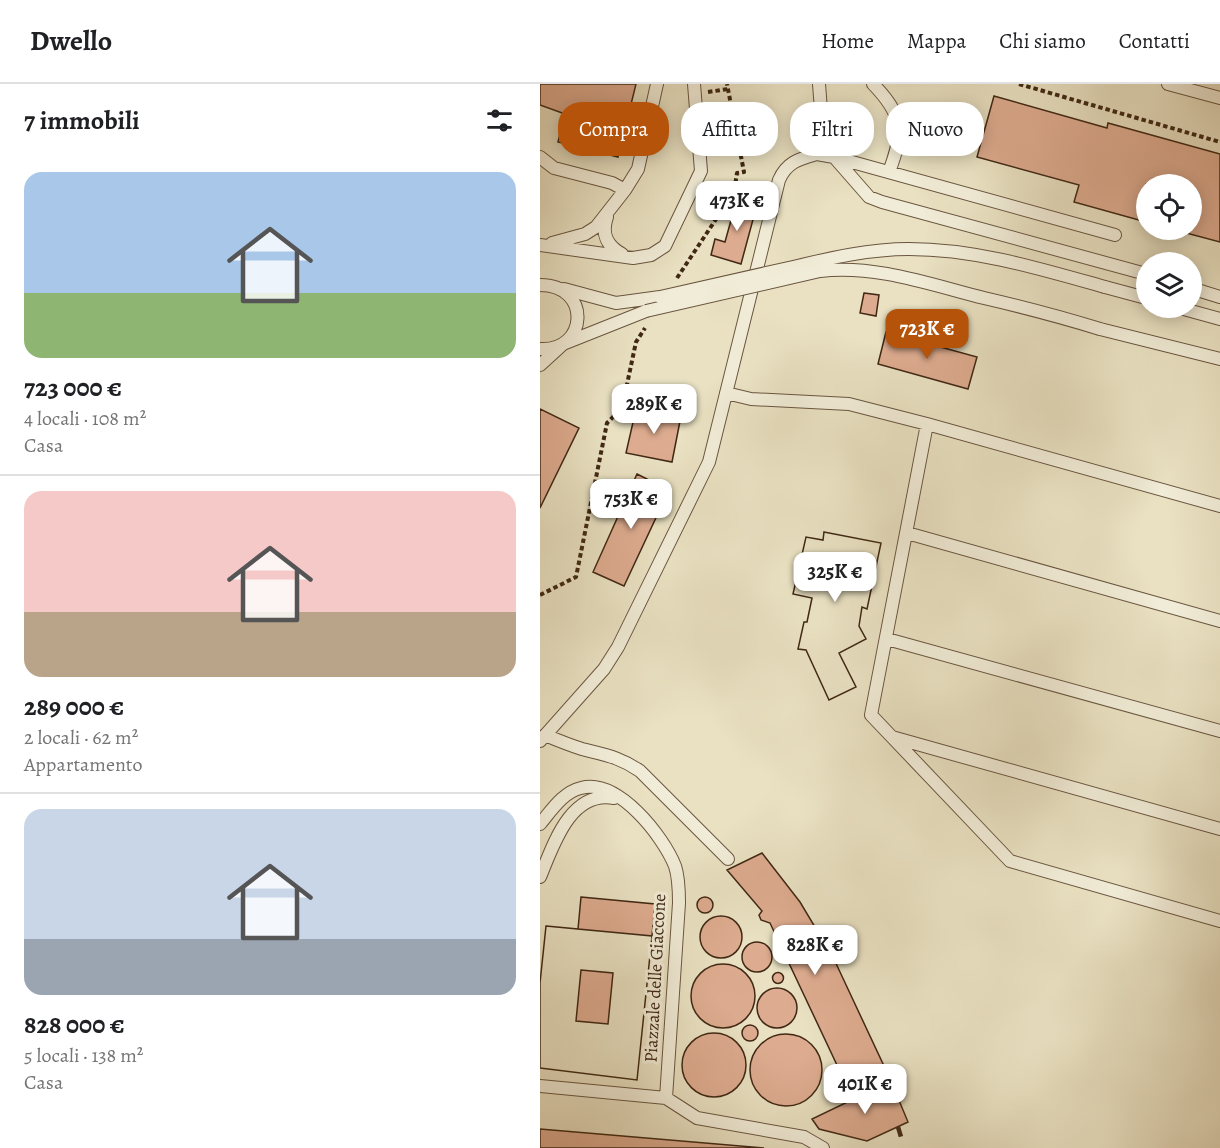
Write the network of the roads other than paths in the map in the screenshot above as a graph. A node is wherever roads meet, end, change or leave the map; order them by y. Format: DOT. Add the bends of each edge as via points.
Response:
graph roads {
  1 [pos="657,84"];
  2 [pos="694,84"];
  3 [pos="819,84"];
  4 [pos="873,84"];
  5 [pos="1168,84"];
  6 [pos="1220,98"];
  7 [pos="820,102"];
  8 [pos="811,156"];
  9 [pos="828,156"];
  10 [pos="540,157"];
  11 [pos="834,157"];
  12 [pos="889,172"];
  13 [pos="625,190"];
  14 [pos="607,215"];
  15 [pos="1115,236"];
  16 [pos="540,245"];
  17 [pos="633,258"];
  18 [pos="1136,271"];
  19 [pos="540,285"];
  20 [pos="561,288"];
  21 [pos="1202,291"];
  22 [pos="1136,295"];
  23 [pos="1220,297"];
  24 [pos="1202,314"];
  25 [pos="1220,319"];
  26 [pos="563,344"];
  27 [pos="540,349"];
  28 [pos="1220,360"];
  29 [pos="540,365"];
  30 [pos="726,393"];
  31 [pos="927,424"];
  32 [pos="1220,506"];
  33 [pos="907,534"];
  34 [pos="1220,621"];
  35 [pos="887,639"];
  36 [pos="1220,731"];
  37 [pos="891,736"];
  38 [pos="543,738"];
  39 [pos="626,801"];
  40 [pos="540,824"];
  41 [pos="1220,829"];
  42 [pos="728,859"];
  43 [pos="540,877"];
  44 [pos="1220,921"];
  45 [pos="540,1086"];
  46 [pos="666,1098"];
  47 [pos="823,1148"];
  1 -- 13 [label="lane" via="638,169"];
  2 -- 17 [label="lane" via="701,171 665,246 651,255"];
  3 -- 7 [label="lane"];
  4 -- 12 [label="lane" via="893,108 898,122 898,148"];
  5 -- 6 [label="lane"];
  8 -- 30 [label="lane" via="792,162 779,180"];
  9 -- 11 [label="lane"];
  10 -- 13 [label="lane" via="554,168"];
  11 -- 12 [label="lane"];
  11 -- 18 [label="lane" via="869,197 882,202"];
  12 -- 15 [label="lane"];
  13 -- 14 [label="lane"];
  14 -- 16 [label="lane" via="585,234"];
  14 -- 17 [label="lane" via="604,231 610,246"];
  16 -- 17 [label="lane"];
  19 -- 20 [label="lane"];
  20 -- 22 [label="lane, bridge" via="616,303 874,250 910,249 992,257"];
  20 -- 26 [label="lane" via="576,304 578,316 571,337"];
  21 -- 23 [label="lane"];
  24 -- 25 [label="lane"];
  26 -- 27 [label="lane"];
  26 -- 28 [label="lane, bridge" via="647,317 836,269 930,283"];
  26 -- 29 [label="lane"];
  30 -- 31 [label="lane" via="751,399 849,404"];
  30 -- 38 [label="lane" via="709,462 618,647 604,669"];
  31 -- 32 [label="lane"];
  31 -- 33 [label="lane"];
  33 -- 34 [label="lane"];
  33 -- 35 [label="lane"];
  35 -- 36 [label="lane"];
  35 -- 37 [label="lane" via="872,715"];
  37 -- 41 [label="lane"];
  37 -- 44 [label="lane" via="1010,861"];
  38 -- 42 [label="lane" via="611,755 633,766"];
  39 -- 40 [label="lane, Piazzale delle Giaccone" via="602,789 582,787 565,796"];
  39 -- 43 [label="lane" via="598,797 581,806 563,826"];
  39 -- 46 [label="lane, Piazzale delle Giaccone" via="669,854 679,887"];
  45 -- 46 [label="lane"];
  46 -- 47 [label="lane" via="697,1118 804,1137"];
}
